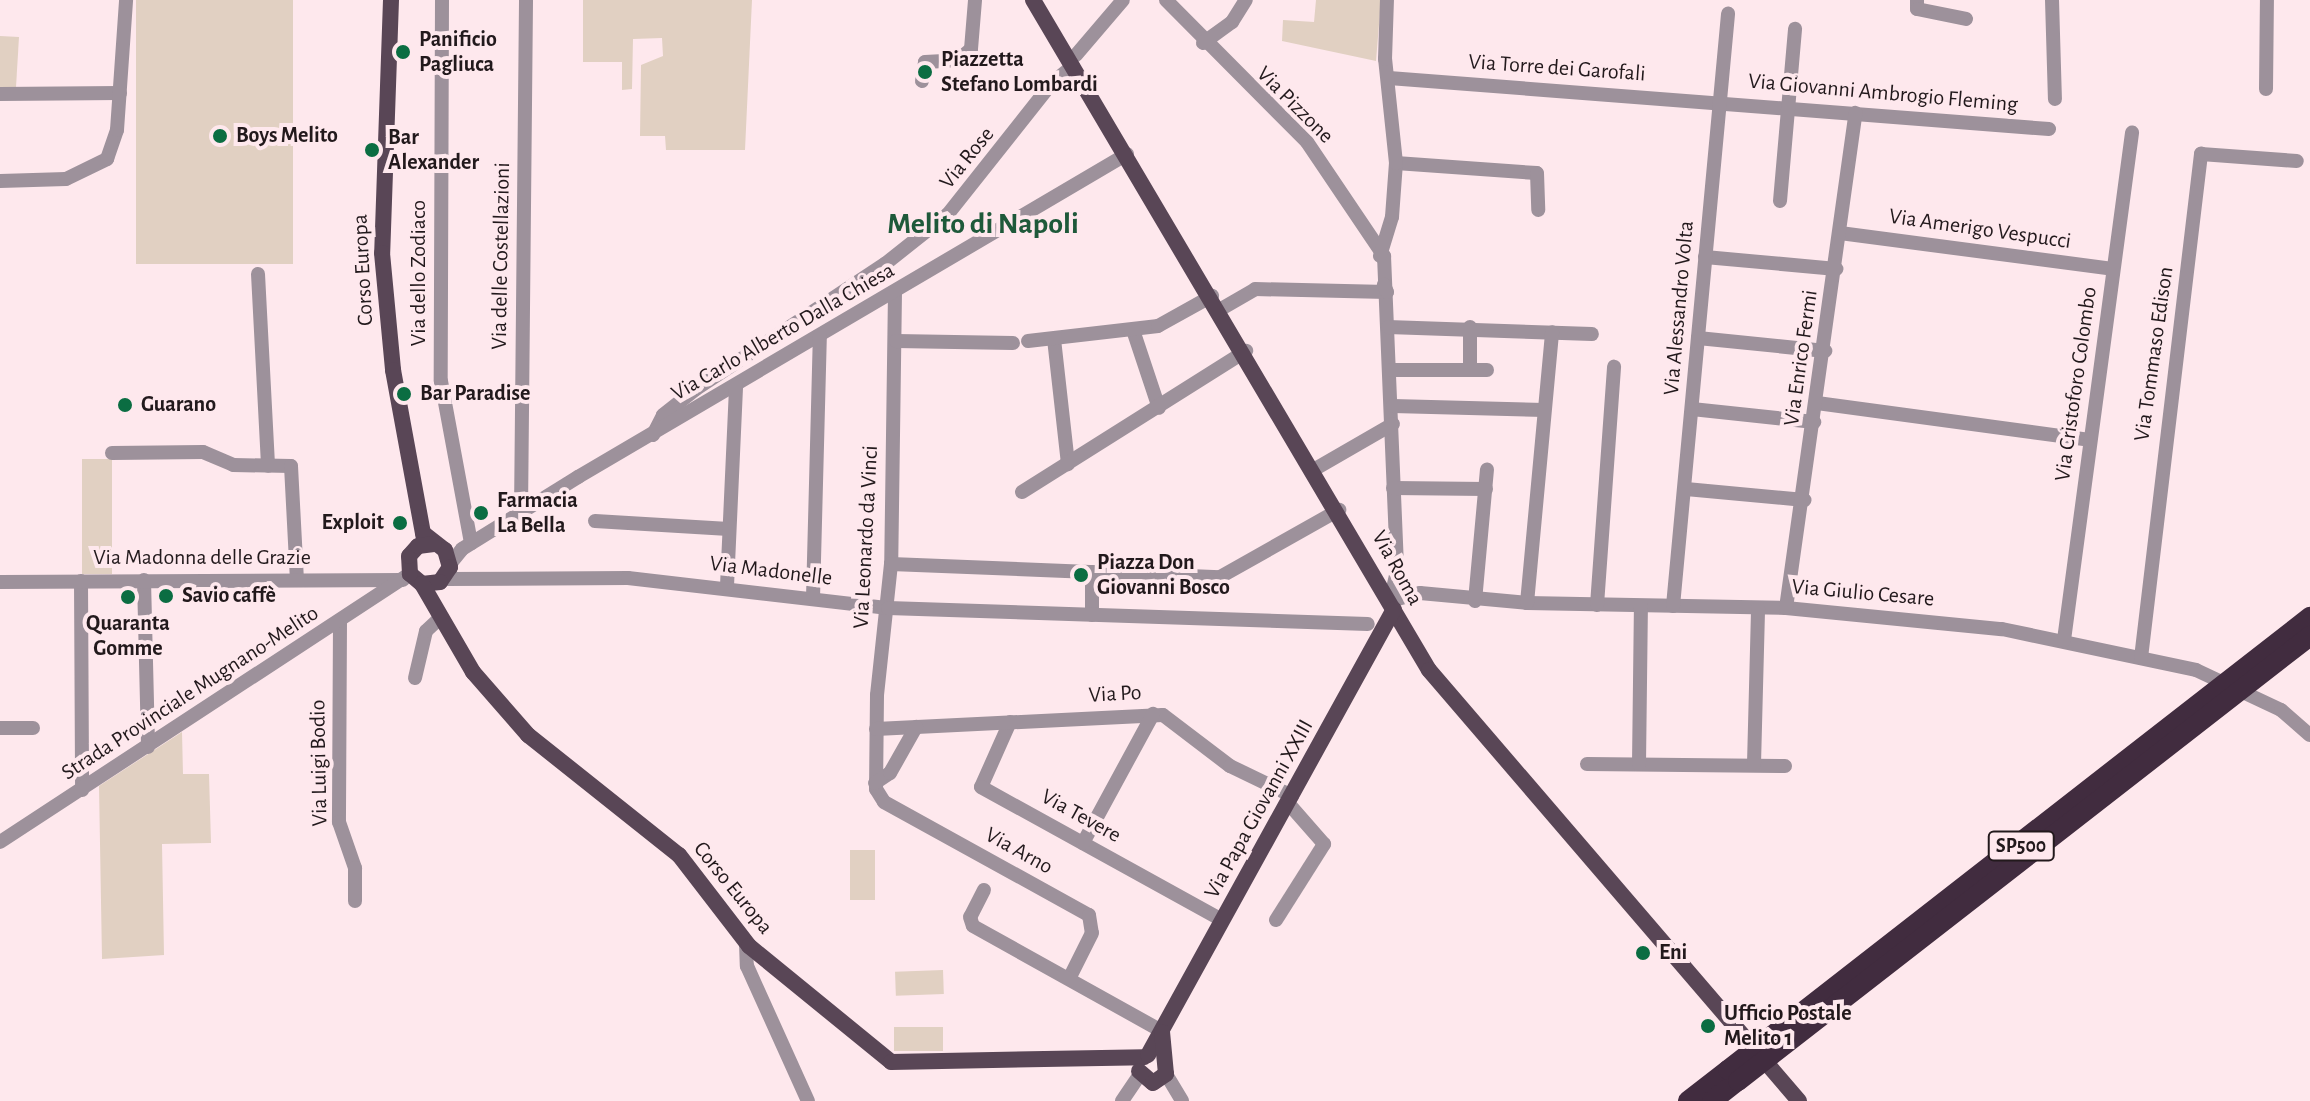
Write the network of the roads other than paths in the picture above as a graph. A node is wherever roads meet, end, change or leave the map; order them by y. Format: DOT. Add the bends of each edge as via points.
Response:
graph roads {
  1 [pos="126,0"];
  2 [pos="442,0"];
  3 [pos="526,0"];
  4 [pos="975,0"];
  5 [pos="1033,0"];
  6 [pos="1123,0"];
  7 [pos="1166,0"];
  8 [pos="1246,0"];
  9 [pos="1387,0"];
  10 [pos="1917,0"];
  11 [pos="2052,0"];
  12 [pos="2267,0"];
  13 [pos="392,1"];
  14 [pos="1728,14"];
  15 [pos="1966,19"];
  16 [pos="1795,29"];
  17 [pos="1203,43"];
  18 [pos="1075,60"];
  19 [pos="1389,78"];
  20 [pos="922,81"];
  21 [pos="2266,89"];
  22 [pos="120,93"];
  23 [pos="0,94"];
  24 [pos="2055,99"];
  25 [pos="1721,101"];
  26 [pos="1789,107"];
  27 [pos="1856,113"];
  28 [pos="2045,129"];
  29 [pos="2132,133"];
  30 [pos="1127,154"];
  31 [pos="2297,161"];
  32 [pos="1396,163"];
  33 [pos="0,181"];
  34 [pos="1780,201"];
  35 [pos="1538,210"];
  36 [pos="1840,233"];
  37 [pos="1381,250"];
  38 [pos="1705,257"];
  39 [pos="1836,269"];
  40 [pos="2113,269"];
  41 [pos="258,274"];
  42 [pos="895,292"];
  43 [pos="1387,292"];
  44 [pos="1216,302"];
  45 [pos="1388,327"];
  46 [pos="1470,327"];
  47 [pos="1133,330"];
  48 [pos="1552,332"];
  49 [pos="1592,334"];
  50 [pos="820,336"];
  51 [pos="1698,338"];
  52 [pos="1054,339"];
  53 [pos="896,341"];
  54 [pos="1246,351"];
  55 [pos="1825,351"];
  56 [pos="1614,367"];
  57 [pos="1392,370"];
  58 [pos="1470,370"];
  59 [pos="1487,370"];
  60 [pos="736,385"];
  61 [pos="1817,403"];
  62 [pos="1393,406"];
  63 [pos="1159,408"];
  64 [pos="1692,409"];
  65 [pos="1544,410"];
  66 [pos="1814,422"];
  67 [pos="1393,424"];
  68 [pos="653,435"];
  69 [pos="2090,440"];
  70 [pos="112,453"];
  71 [pos="1068,464"];
  72 [pos="268,466"];
  73 [pos="1315,469"];
  74 [pos="1487,470"];
  75 [pos="1393,488"];
  76 [pos="1486,489"];
  77 [pos="1686,489"];
  78 [pos="1022,492"];
  79 [pos="1804,500"];
  80 [pos="1339,510"];
  81 [pos="521,513"];
  82 [pos="595,521"];
  83 [pos="729,529"];
  84 [pos="467,546"];
  85 [pos="437,552"];
  86 [pos="1396,562"];
  87 [pos="891,564"];
  88 [pos="1092,572"];
  89 [pos="297,579"];
  90 [pos="412,579"];
  91 [pos="144,580"];
  92 [pos="81,581"];
  93 [pos="0,582"];
  94 [pos="727,586"];
  95 [pos="1420,593"];
  96 [pos="1391,595"];
  97 [pos="813,598"];
  98 [pos="1475,601"];
  99 [pos="1527,603"];
  100 [pos="1597,605"];
  101 [pos="1641,606"];
  102 [pos="1673,606"];
  103 [pos="888,608"];
  104 [pos="1758,608"];
  105 [pos="1786,608"];
  106 [pos="1092,615"];
  107 [pos="2310,617"];
  108 [pos="440,618"];
  109 [pos="340,622"];
  110 [pos="1368,624"];
  111 [pos="2310,636"];
  112 [pos="2064,640"];
  113 [pos="2141,658"];
  114 [pos="415,678"];
  115 [pos="1153,714"];
  116 [pos="1010,722"];
  117 [pos="916,727"];
  118 [pos="0,728"];
  119 [pos="33,728"];
  120 [pos="876,729"];
  121 [pos="2310,735"];
  122 [pos="148,747"];
  123 [pos="1587,764"];
  124 [pos="1639,764"];
  125 [pos="1754,764"];
  126 [pos="1785,766"];
  127 [pos="875,783"];
  128 [pos="82,790"];
  129 [pos="1290,799"];
  130 [pos="0,842"];
  131 [pos="1083,843"];
  132 [pos="984,890"];
  133 [pos="355,901"];
  134 [pos="1222,920"];
  135 [pos="1276,920"];
  136 [pos="749,951"];
  137 [pos="773,966"];
  138 [pos="751,976"];
  139 [pos="1069,979"];
  140 [pos="1162,1031"];
  141 [pos="1152,1072"];
  142 [pos="1733,1076"];
  143 [pos="808,1101"];
  144 [pos="1124,1101"];
  145 [pos="1182,1101"];
  146 [pos="1688,1101"];
  147 [pos="1712,1101"];
  148 [pos="1799,1101"];
  1 -- 22 [label="street"];
  2 -- 84 [label="street, Via dello Zodiaco" via="441,381"];
  3 -- 81 [label="street, Via delle Costellazioni"];
  4 -- 20 [label="street" via="971,49 958,60 929,61"];
  5 -- 18 [label="main road, Via Roma"];
  6 -- 18 [label="street, Via Rose"];
  7 -- 17 [label="street, Via Pizzone"];
  8 -- 17 [label="street" via="1232,22"];
  9 -- 19 [label="street"];
  10 -- 15 [label="street" via="1917,9"];
  11 -- 24 [label="street"];
  12 -- 21 [label="street"];
  13 -- 85 [label="main road, Corso Europa" via="382,253 391,358"];
  14 -- 25 [label="street, Via Alessandro Volta"];
  16 -- 26 [label="street"];
  17 -- 37 [label="street, Via Pizzone" via="1307,142"];
  18 -- 30 [label="main road, Via Roma"];
  18 -- 68 [label="street, Via Rose" via="948,214 885,264 696,389 663,415"];
  19 -- 25 [label="street, Via Torre dei Garofali"];
  19 -- 32 [label="street"];
  22 -- 23 [label="street"];
  22 -- 33 [label="street" via="115,142 96,169 57,180"];
  25 -- 26 [label="street, Via Giovanni Ambrogio Fleming"];
  25 -- 38 [label="street, Via Alessandro Volta"];
  26 -- 27 [label="street, Via Giovanni Ambrogio Fleming"];
  26 -- 34 [label="street"];
  27 -- 28 [label="street, Via Giovanni Ambrogio Fleming"];
  27 -- 36 [label="street, Via Enrico Fermi"];
  29 -- 40 [label="street, Via Cristoforo Colombo"];
  30 -- 42 [label="street, Via Carlo Alberto Dalla Chiesa"];
  30 -- 44 [label="main road, Via Roma"];
  31 -- 113 [label="street, Via Tommaso Edison" via="2201,154"];
  32 -- 35 [label="street" via="1537,173"];
  32 -- 37 [label="street" via="1392,217"];
  36 -- 39 [label="street, Via Enrico Fermi"];
  36 -- 40 [label="street, Via Amerigo Vespucci"];
  37 -- 43 [label="street"];
  38 -- 39 [label="street"];
  38 -- 51 [label="street, Via Alessandro Volta"];
  39 -- 55 [label="street, Via Enrico Fermi"];
  40 -- 69 [label="street, Via Cristoforo Colombo"];
  41 -- 72 [label="street"];
  42 -- 50 [label="street, Via Carlo Alberto Dalla Chiesa"];
  42 -- 53 [label="street, Via Leonardo da Vinci"];
  43 -- 44 [label="street" via="1255,289"];
  43 -- 45 [label="street"];
  44 -- 47 [label="street" via="1158,326"];
  44 -- 54 [label="main road, Via Roma"];
  45 -- 46 [label="street"];
  45 -- 57 [label="street"];
  46 -- 48 [label="street"];
  46 -- 58 [label="street"];
  47 -- 52 [label="street"];
  47 -- 63 [label="street"];
  48 -- 49 [label="street"];
  48 -- 65 [label="street"];
  50 -- 60 [label="street, Via Carlo Alberto Dalla Chiesa"];
  50 -- 97 [label="street"];
  51 -- 55 [label="street"];
  51 -- 64 [label="street, Via Alessandro Volta"];
  52 -- 53 [label="street"];
  52 -- 71 [label="street"];
  53 -- 87 [label="street, Via Leonardo da Vinci"];
  54 -- 63 [label="street"];
  54 -- 73 [label="main road, Via Roma"];
  55 -- 61 [label="street, Via Enrico Fermi"];
  56 -- 100 [label="street"];
  57 -- 58 [label="street"];
  57 -- 62 [label="street"];
  58 -- 59 [label="street"];
  60 -- 68 [label="street, Via Carlo Alberto Dalla Chiesa"];
  60 -- 83 [label="street"];
  61 -- 66 [label="street, Via Enrico Fermi"];
  61 -- 69 [label="street"];
  62 -- 65 [label="street"];
  62 -- 67 [label="street"];
  63 -- 71 [label="street"];
  64 -- 66 [label="street"];
  64 -- 77 [label="street, Via Alessandro Volta"];
  65 -- 99 [label="street"];
  66 -- 79 [label="street, Via Enrico Fermi"];
  67 -- 73 [label="street"];
  67 -- 75 [label="street"];
  68 -- 81 [label="street, Via Carlo Alberto Dalla Chiesa"];
  69 -- 112 [label="street, Via Cristoforo Colombo"];
  70 -- 72 [label="street" via="203,452 233,465"];
  71 -- 78 [label="street"];
  72 -- 89 [label="street" via="292,468"];
  73 -- 80 [label="main road, Via Roma"];
  74 -- 76 [label="street"];
  75 -- 76 [label="street"];
  75 -- 86 [label="street"];
  76 -- 98 [label="street"];
  77 -- 79 [label="street"];
  77 -- 102 [label="street, Via Alessandro Volta"];
  79 -- 105 [label="street, Via Enrico Fermi"];
  80 -- 88 [label="street" via="1223,576"];
  80 -- 96 [label="main road, Via Roma"];
  81 -- 84 [label="street, Via Carlo Alberto Dalla Chiesa"];
  82 -- 83 [label="street"];
  83 -- 94 [label="street"];
  84 -- 85 [label="street, Via Carlo Alberto Dalla Chiesa"];
  85 -- 90 [label="main road"];
  85 -- 90 [label="main road" via="409,556"];
  85 -- 94 [label="street, Via Madonelle"];
  85 -- 108 [label="main road, Corso Europa"];
  86 -- 95 [label="street" via="1403,580"];
  86 -- 96 [label="street"];
  87 -- 88 [label="street"];
  87 -- 103 [label="street, Via Leonardo da Vinci"];
  88 -- 106 [label="street"];
  89 -- 90 [label="street, Via Madonna delle Grazie"];
  89 -- 91 [label="street, Via Madonna delle Grazie"];
  90 -- 108 [label="main road, Corso Europa"];
  90 -- 109 [label="street, Strada Provinciale Mugnano-Melito"];
  91 -- 92 [label="street, Via Madonna delle Grazie"];
  91 -- 122 [label="street"];
  92 -- 93 [label="street, Via Madonna delle Grazie"];
  92 -- 128 [label="street"];
  94 -- 97 [label="street, Via Madonelle"];
  95 -- 96 [label="street, Via Giulio Cesare"];
  95 -- 98 [label="street, Via Giulio Cesare"];
  96 -- 129 [label="main road, Via Papa Giovanni XXIII"];
  96 -- 148 [label="main road, Via Roma" via="1453,702"];
  97 -- 103 [label="street, Via Madonelle"];
  98 -- 99 [label="street, Via Giulio Cesare"];
  99 -- 100 [label="street, Via Giulio Cesare"];
  100 -- 101 [label="street, Via Giulio Cesare"];
  101 -- 102 [label="street, Via Giulio Cesare"];
  101 -- 124 [label="street"];
  102 -- 104 [label="street, Via Giulio Cesare"];
  103 -- 106 [label="street, Via Madonelle"];
  103 -- 120 [label="street, Via Leonardo da Vinci"];
  104 -- 105 [label="street, Via Giulio Cesare"];
  104 -- 125 [label="street"];
  105 -- 112 [label="street, Via Giulio Cesare" via="1967,624"];
  106 -- 110 [label="street, Via Madonelle"];
  107 -- 142 [label="highway, SP500, bridge"];
  108 -- 114 [label="street" via="426,631"];
  108 -- 136 [label="main road, Corso Europa" via="511,717 543,750 688,864"];
  109 -- 122 [label="street, Strada Provinciale Mugnano-Melito"];
  109 -- 133 [label="street, Via Luigi Bodio" via="339,822 355,868"];
  111 -- 142 [label="highway, SP500, bridge"];
  112 -- 113 [label="street, Via Giulio Cesare"];
  113 -- 121 [label="street, Via Giulio Cesare" via="2236,686 2281,710"];
  115 -- 116 [label="street, Via Po"];
  115 -- 129 [label="street, Via Po" via="1175,721 1230,766"];
  115 -- 131 [label="street"];
  116 -- 117 [label="street, Via Po"];
  116 -- 131 [label="street, Via Tevere" via="981,783"];
  117 -- 120 [label="street, Via Po"];
  117 -- 127 [label="street" via="893,770"];
  118 -- 119 [label="street"];
  120 -- 127 [label="street, Via Leonardo da Vinci"];
  122 -- 128 [label="street, Strada Provinciale Mugnano-Melito"];
  123 -- 124 [label="street"];
  124 -- 125 [label="street"];
  125 -- 126 [label="street"];
  127 -- 139 [label="street, Via Arno" via="884,802 1089,915 1092,933"];
  128 -- 130 [label="street, Strada Provinciale Mugnano-Melito"];
  129 -- 134 [label="main road, Via Papa Giovanni XXIII"];
  129 -- 135 [label="street" via="1324,844"];
  131 -- 134 [label="street, Via Tevere"];
  132 -- 139 [label="street" via="971,924"];
  134 -- 140 [label="main road, Via Papa Giovanni XXIII"];
  136 -- 137 [label="main road, Corso Europa"];
  136 -- 138 [label="street"];
  137 -- 138 [label="street" via="758,966"];
  137 -- 141 [label="main road, Corso Europa" via="891,1062 1101,1059"];
  138 -- 143 [label="street"];
  139 -- 140 [label="street"];
  140 -- 141 [label="main road"];
  141 -- 144 [label="street"];
  141 -- 145 [label="street, Corso Europa"];
  142 -- 146 [label="highway, SP500"];
  142 -- 147 [label="highway, SP500"];
}
